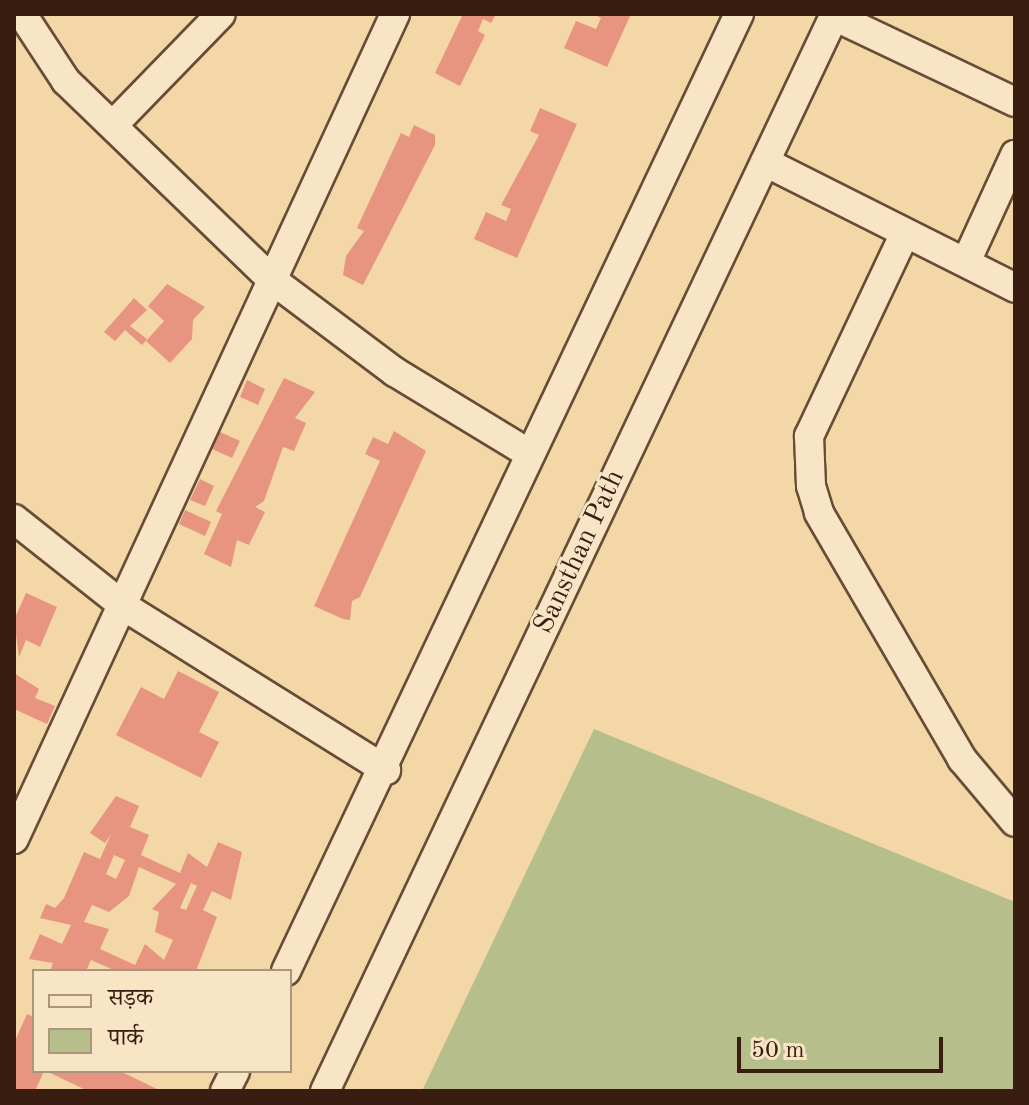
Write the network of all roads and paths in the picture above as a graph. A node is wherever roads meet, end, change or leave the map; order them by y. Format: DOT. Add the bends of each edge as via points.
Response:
graph roads {
  1 [pos="22,14"];
  2 [pos="221,14"];
  3 [pos="395,14"];
  4 [pos="739,14"];
  5 [pos="834,15"];
  6 [pos="1015,102"];
  7 [pos="114,124"];
  8 [pos="1015,155"];
  9 [pos="765,162"];
  10 [pos="905,233"];
  11 [pos="966,262"];
  12 [pos="271,279"];
  13 [pos="1015,288"];
  14 [pos="530,454"];
  15 [pos="14,519"];
  16 [pos="125,607"];
  17 [pos="386,770"];
  18 [pos="1015,822"];
  19 [pos="14,839"];
  20 [pos="287,969"];
  21 [pos="234,1073"];
  22 [pos="225,1091"];
  23 [pos="325,1091"];
  1 -- 7 [label="street" via="66,81"];
  2 -- 7 [label="street"];
  3 -- 12 [label="street"];
  4 -- 14 [label="street"];
  5 -- 6 [label="street"];
  5 -- 9 [label="street, Sansthan Path"];
  7 -- 12 [label="street" via="194,210"];
  8 -- 11 [label="street"];
  9 -- 10 [label="street"];
  9 -- 23 [label="street, Sansthan Path"];
  10 -- 11 [label="street"];
  10 -- 18 [label="street" via="809,436 811,486 819,513 962,759"];
  11 -- 13 [label="street"];
  12 -- 14 [label="street" via="395,372"];
  12 -- 16 [label="street"];
  14 -- 17 [label="street"];
  15 -- 16 [label="street"];
  16 -- 17 [label="street"];
  16 -- 19 [label="street"];
  17 -- 20 [label="street"];
  21 -- 22 [label="street"];
}
